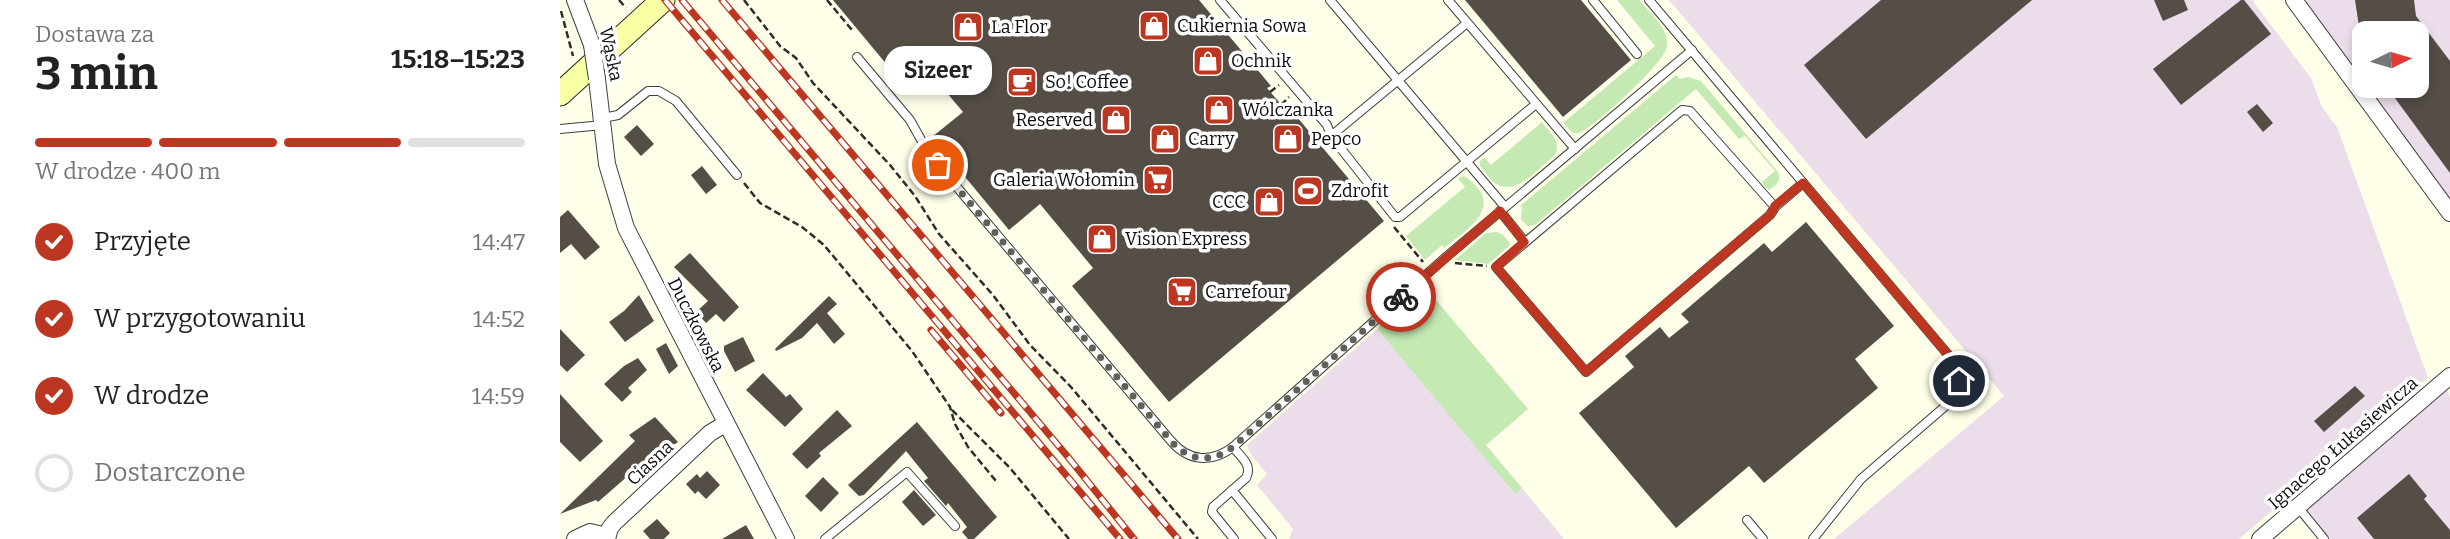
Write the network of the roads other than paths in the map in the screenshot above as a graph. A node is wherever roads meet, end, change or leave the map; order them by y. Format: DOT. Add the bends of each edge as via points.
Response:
graph roads {
  1 [pos="663,0"];
  2 [pos="1220,0"];
  3 [pos="1330,0"];
  4 [pos="1448,0"];
  5 [pos="1593,0"];
  6 [pos="1649,0"];
  7 [pos="2294,0"];
  8 [pos="570,2"];
  9 [pos="1467,23"];
  10 [pos="1692,50"];
  11 [pos="1637,54"];
  12 [pos="857,57"];
  13 [pos="585,70"];
  14 [pos="1398,80"];
  15 [pos="560,94"];
  16 [pos="1536,104"];
  17 [pos="603,121"];
  18 [pos="560,129"];
  19 [pos="1331,136"];
  20 [pos="1575,149"];
  21 [pos="1466,162"];
  22 [pos="737,175"];
  23 [pos="1803,183"];
  24 [pos="1775,206"];
  25 [pos="1503,209"];
  26 [pos="2450,213"];
  27 [pos="1524,242"];
  28 [pos="2450,376"];
  29 [pos="725,424"];
  30 [pos="1233,447"];
  31 [pos="1232,490"];
  32 [pos="2298,507"];
  33 [pos="1747,520"];
  34 [pos="955,526"];
  35 [pos="607,537"];
  36 [pos="575,539"];
  37 [pos="786,539"];
  38 [pos="825,539"];
  39 [pos="1234,539"];
  40 [pos="1272,539"];
  41 [pos="1763,539"];
  42 [pos="1813,539"];
  43 [pos="2260,539"];
  44 [pos="2324,539"];
  1 -- 13 [label="main road"];
  2 -- 19 [label="lane" via="1327,125"];
  3 -- 14 [label="lane"];
  4 -- 9 [label="lane"];
  5 -- 11 [label="lane"];
  6 -- 10 [label="lane"];
  7 -- 26 [label="street"];
  8 -- 13 [label="street, Wąska, bridge" via="592,46"];
  9 -- 14 [label="lane"];
  9 -- 16 [label="lane"];
  10 -- 20 [label="lane"];
  10 -- 23 [label="lane"];
  12 -- 30 [label="lane" via="909,120 929,154 1178,450 1214,458"];
  13 -- 15 [label="main road"];
  13 -- 17 [label="street, Wąska"];
  14 -- 19 [label="lane"];
  14 -- 21 [label="lane"];
  16 -- 20 [label="lane"];
  16 -- 21 [label="lane"];
  17 -- 18 [label="lane"];
  17 -- 22 [label="lane" via="648,91 668,95"];
  17 -- 29 [label="street, Duczkowska" via="607,164 626,228"];
  19 -- 21 [label="lane" via="1395,218"];
  20 -- 25 [label="lane"];
  21 -- 25 [label="lane"];
  23 -- 24 [label="lane"];
  23 -- 42 [label="lane" via="1950,357 1959,374 1958,390 1949,403 1861,478"];
  24 -- 27 [label="lane" via="1690,111 1682,110"];
  24 -- 27 [label="lane" via="1586,372 1496,267"];
  25 -- 27 [label="lane"];
  25 -- 30 [label="lane"];
  28 -- 32 [label="street, Ignacego Łukasiewicza"];
  29 -- 35 [label="street, Ciasna" via="614,523"];
  29 -- 37 [label="street, Duczkowska"];
  30 -- 31 [label="lane" via="1249,472"];
  31 -- 39 [label="lane" via="1212,512"];
  31 -- 40 [label="lane"];
  32 -- 43 [label="street, Ignacego Łukasiewicza"];
  32 -- 44 [label="lane"];
  33 -- 41 [label="lane"];
  34 -- 38 [label="lane" via="907,472"];
  35 -- 36 [label="street, Ciasna" via="590,532"];
}
